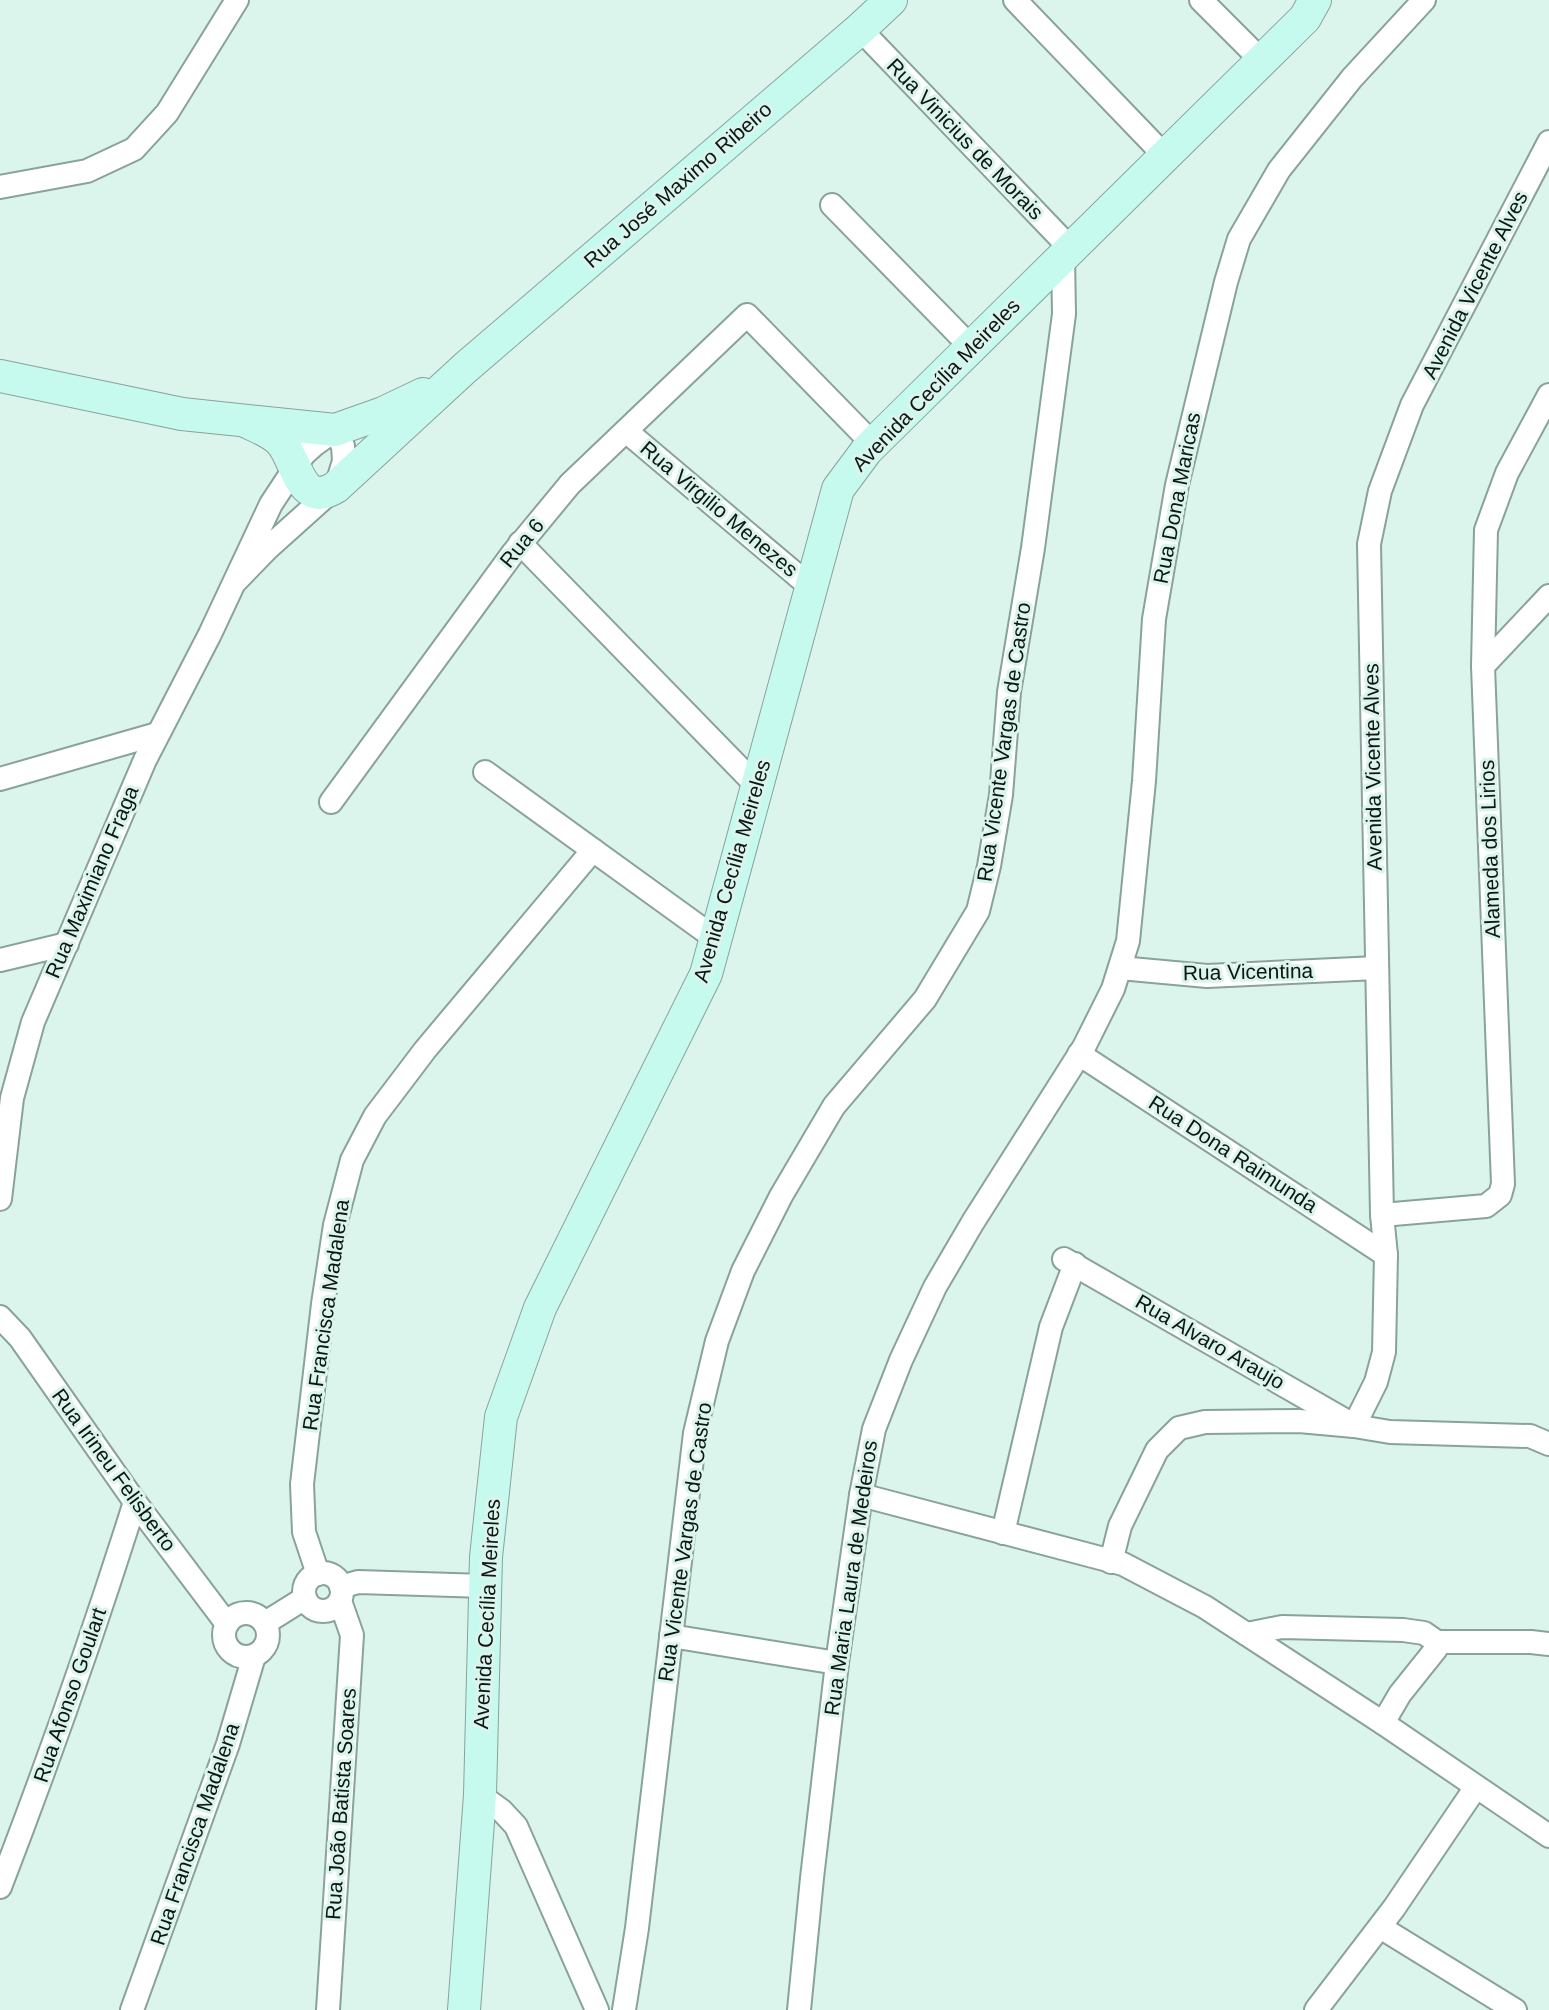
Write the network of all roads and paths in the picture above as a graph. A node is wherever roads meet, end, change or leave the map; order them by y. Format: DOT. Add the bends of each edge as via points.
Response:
graph roads {
  1 [pos="237,0"];
  2 [pos="891,0"];
  3 [pos="1016,0"];
  4 [pos="1201,0"];
  5 [pos="1314,0"];
  6 [pos="1424,0"];
  7 [pos="860,29"];
  8 [pos="1262,61"];
  9 [pos="1549,142"];
  10 [pos="1165,156"];
  11 [pos="0,187"];
  12 [pos="832,205"];
  13 [pos="1067,252"];
  14 [pos="971,347"];
  15 [pos="465,368"];
  16 [pos="0,376"];
  17 [pos="1549,395"];
  18 [pos="247,422"];
  19 [pos="335,430"];
  20 [pos="626,431"];
  21 [pos="873,444"];
  22 [pos="294,468"];
  23 [pos="336,487"];
  24 [pos="520,543"];
  25 [pos="235,582"];
  26 [pos="812,588"];
  27 [pos="1549,596"];
  28 [pos="1483,666"];
  29 [pos="157,734"];
  30 [pos="485,772"];
  31 [pos="0,779"];
  32 [pos="758,786"];
  33 [pos="332,802"];
  34 [pos="593,850"];
  35 [pos="716,939"];
  36 [pos="67,944"];
  37 [pos="0,960"];
  38 [pos="1120,968"];
  39 [pos="1377,968"];
  40 [pos="1079,1054"];
  41 [pos="0,1199"];
  42 [pos="1382,1215"];
  43 [pos="1386,1255"];
  44 [pos="0,1317"];
  45 [pos="1354,1426"];
  46 [pos="1549,1444"];
  47 [pos="861,1495"];
  48 [pos="135,1502"];
  49 [pos="1003,1533"];
  50 [pos="1111,1562"];
  51 [pos="318,1574"];
  52 [pos="485,1586"];
  53 [pos="341,1594"];
  54 [pos="305,1598"];
  55 [pos="265,1623"];
  56 [pos="226,1624"];
  57 [pos="1247,1634"];
  58 [pos="671,1636"];
  59 [pos="1437,1642"];
  60 [pos="1549,1644"];
  61 [pos="254,1656"];
  62 [pos="837,1663"];
  63 [pos="1383,1723"];
  64 [pos="1476,1787"];
  65 [pos="480,1795"];
  66 [pos="1549,1836"];
  67 [pos="0,1887"];
  68 [pos="1380,1927"];
  69 [pos="132,2010"];
  70 [pos="328,2010"];
  71 [pos="464,2010"];
  72 [pos="597,2010"];
  73 [pos="624,2010"];
  74 [pos="799,2010"];
  75 [pos="1316,2010"];
  76 [pos="1515,2010"];
  1 -- 11 [label="street" via="167,113 134,149 87,171"];
  2 -- 7 [label="street, Rua José Maximo Ribeiro"];
  3 -- 10 [label="street"];
  4 -- 8 [label="street"];
  5 -- 8 [label="street, Avenida Cecília Meireles" via="1305,18"];
  6 -- 38 [label="street, Rua Dona Maricas" via="1352,78 1279,170 1239,239 1177,484 1154,619 1144,781 1128,942"];
  7 -- 13 [label="street, Rua Vinicius de Morais"];
  7 -- 15 [label="street, Rua José Maximo Ribeiro"];
  8 -- 10 [label="street, Avenida Cecília Meireles"];
  9 -- 39 [label="street, Avenida Vicente Alves" via="1412,405 1378,501 1369,544"];
  10 -- 13 [label="street, Avenida Cecília Meireles"];
  12 -- 14 [label="street"];
  13 -- 14 [label="street, Avenida Cecília Meireles"];
  13 -- 58 [label="street, Rua Vicente Vargas de Castro" via="1064,314 1033,548 1009,692 1001,795 978,911 925,999 834,1106 743,1270 717,1341 695,1433"];
  14 -- 21 [label="street, Avenida Cecília Meireles"];
  15 -- 19 [label="street, Rua José Maximo Ribeiro" via="416,399"];
  15 -- 23 [label="street, Rua José Maximo Ribeiro"];
  16 -- 18 [label="street, Rua José Maximo Ribeiro" via="182,414"];
  17 -- 28 [label="street, Alameda dos Lirios" via="1507,473 1486,530"];
  18 -- 19 [label="street, Rua José Maximo Ribeiro"];
  18 -- 22 [label="street, Rua José Maximo Ribeiro" via="281,442"];
  19 -- 22 [label="street, Rua Maximiano Fraga" via="314,445"];
  19 -- 23 [label="street" via="344,446 345,461"];
  20 -- 21 [label="street, Rua 6" via="747,315"];
  20 -- 24 [label="street, Rua 6" via="570,484"];
  20 -- 26 [label="street, Rua Virgilio Menezes"];
  21 -- 26 [label="street, Avenida Cecília Meireles" via="838,489"];
  22 -- 23 [label="street, Rua José Maximo Ribeiro" via="301,482 316,492 326,493"];
  22 -- 25 [label="street, Rua Maximiano Fraga" via="271,504"];
  23 -- 25 [label="street, Rua Maximiano Fraga"];
  24 -- 32 [label="street"];
  24 -- 33 [label="street, Rua 6"];
  25 -- 29 [label="street, Rua Maximiano Fraga"];
  26 -- 32 [label="street, Avenida Cecília Meireles"];
  27 -- 28 [label="street"];
  28 -- 42 [label="street, Alameda dos Lirios" via="1503,1184 1500,1195 1486,1206"];
  29 -- 31 [label="street"];
  29 -- 36 [label="street, Rua Maximiano Fraga"];
  30 -- 34 [label="street"];
  32 -- 35 [label="street, Avenida Cecília Meireles"];
  34 -- 35 [label="street"];
  34 -- 51 [label="street, Rua Francisca Madalena" via="425,1050 375,1116 352,1160 334,1236 302,1484 304,1532"];
  35 -- 52 [label="street, Avenida Cecília Meireles" via="706,974 540,1308 501,1417"];
  36 -- 37 [label="street"];
  36 -- 41 [label="street, Rua Maximiano Fraga" via="33,1022 12,1098"];
  38 -- 39 [label="street, Rua Vicentina" via="1207,976"];
  38 -- 40 [label="street, Rua Dona Maricas"];
  39 -- 42 [label="street, Avenida Vicente Alves"];
  40 -- 43 [label="street, Rua Dona Raimunda"];
  40 -- 47 [label="street, Rua Maria Laura de Medeiros" via="936,1287 874,1429"];
  42 -- 43 [label="street, Avenida Vicente Alves"];
  43 -- 45 [label="street, Avenida Vicente Alves" via="1384,1352 1376,1382"];
  44 -- 48 [label="street, Rua Irineu Felisberto" via="20,1338"];
  45 -- 46 [label="street" via="1390,1432 1530,1436"];
  45 -- 49 [label="street, Rua Alvaro Araujo" via="1070,1262"];
  45 -- 50 [label="street" via="1299,1421 1205,1422 1179,1428 1157,1450 1120,1526"];
  47 -- 49 [label="street"];
  47 -- 62 [label="street, Rua Maria Laura de Medeiros"];
  48 -- 56 [label="street, Rua Irineu Felisberto"];
  48 -- 67 [label="street, Rua Afonso Goulart" via="58,1734"];
  49 -- 50 [label="street"];
  50 -- 57 [label="street" via="1123,1564 1205,1607"];
  51 -- 53 [label="street" via="332,1576"];
  51 -- 54 [label="street" via="307,1583"];
  52 -- 53 [label="street" via="358,1582"];
  52 -- 65 [label="street, Avenida Cecília Meireles"];
  53 -- 54 [label="street" via="335,1607 321,1611"];
  53 -- 70 [label="street, Rua João Batista Soares" via="352,1635"];
  54 -- 55 [label="street"];
  55 -- 56 [label="street" via="246,1613"];
  55 -- 61 [label="street" via="266,1646"];
  56 -- 61 [label="street" via="227,1646 239,1656"];
  57 -- 59 [label="street" via="1282,1627 1403,1630 1424,1633"];
  57 -- 63 [label="street"];
  58 -- 62 [label="street"];
  58 -- 73 [label="street, Rua Vicente Vargas de Castro"];
  59 -- 60 [label="street"];
  59 -- 63 [label="street" via="1436,1649 1400,1694"];
  61 -- 69 [label="street, Rua Francisca Madalena" via="228,1744"];
  62 -- 74 [label="street, Rua Maria Laura de Medeiros"];
  63 -- 64 [label="street"];
  64 -- 66 [label="street"];
  64 -- 68 [label="street"];
  65 -- 71 [label="street, Avenida Cecília Meireles"];
  65 -- 72 [label="street" via="502,1810 516,1827"];
  68 -- 75 [label="street"];
  68 -- 76 [label="street"];
}
